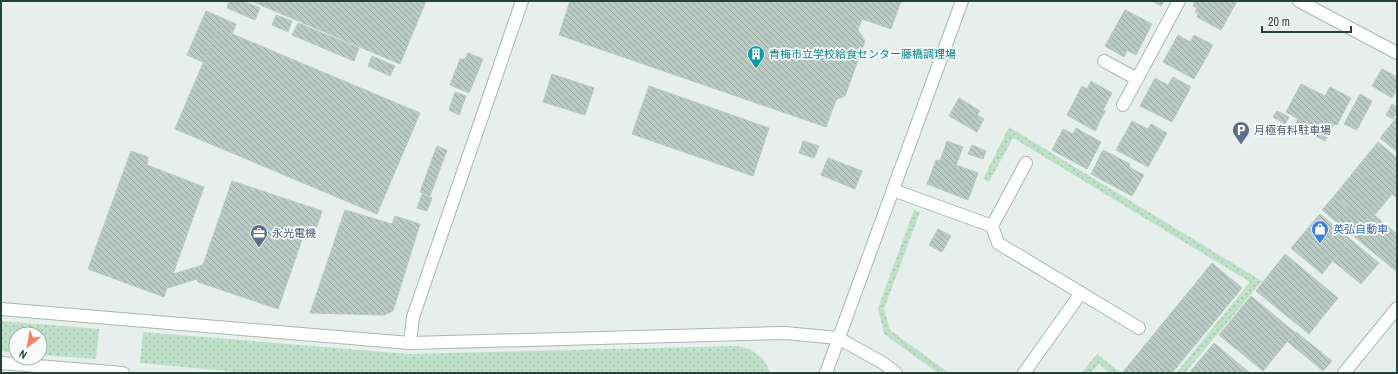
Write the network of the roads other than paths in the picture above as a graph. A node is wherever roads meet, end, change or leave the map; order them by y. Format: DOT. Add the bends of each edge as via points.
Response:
graph roads {
  1 [pos="522,1"];
  2 [pos="962,1"];
  3 [pos="1179,1"];
  4 [pos="1299,1"];
  5 [pos="1397,53"];
  6 [pos="1104,61"];
  7 [pos="1137,79"];
  8 [pos="1123,106"];
  9 [pos="1026,163"];
  10 [pos="893,190"];
  11 [pos="992,226"];
  12 [pos="1081,293"];
  13 [pos="1397,308"];
  14 [pos="1,309"];
  15 [pos="1139,328"];
  16 [pos="838,338"];
  17 [pos="410,344"];
  18 [pos="1,363"];
  19 [pos="59,370"];
  20 [pos="123,373"];
  21 [pos="826,373"];
  22 [pos="896,373"];
  23 [pos="1024,373"];
  24 [pos="1344,373"];
  1 -- 17 [label="street" via="413,318"];
  2 -- 10 [label="street"];
  3 -- 7 [label="street"];
  4 -- 5 [label="street"];
  6 -- 7 [label="street"];
  7 -- 8 [label="street"];
  9 -- 11 [label="street"];
  10 -- 11 [label="street"];
  10 -- 16 [label="street"];
  11 -- 12 [label="street" via="998,243"];
  12 -- 15 [label="street"];
  12 -- 23 [label="street"];
  13 -- 24 [label="street"];
  14 -- 17 [label="street"];
  16 -- 17 [label="street" via="785,333"];
  16 -- 21 [label="street"];
  16 -- 22 [label="street"];
  18 -- 19 [label="street"];
  19 -- 20 [label="street"];
}
